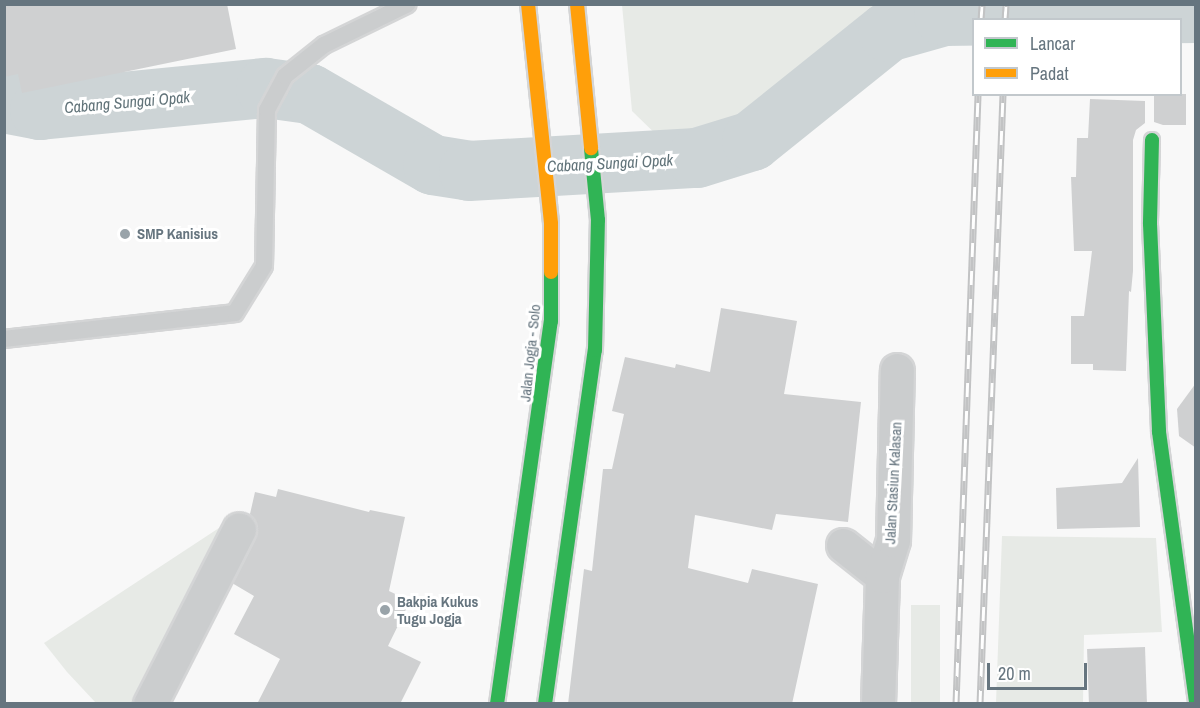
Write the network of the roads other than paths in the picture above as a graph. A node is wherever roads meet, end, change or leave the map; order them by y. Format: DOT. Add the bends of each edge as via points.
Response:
graph roads {
  1 [pos="408,4"];
  2 [pos="528,4"];
  3 [pos="577,4"];
  4 [pos="1152,140"];
  5 [pos="4,339"];
  6 [pos="897,370"];
  7 [pos="239,529"];
  8 [pos="843,545"];
  9 [pos="882,576"];
  10 [pos="1196,701"];
  11 [pos="150,704"];
  12 [pos="497,704"];
  13 [pos="545,704"];
  14 [pos="878,704"];
  1 -- 5 [label="lane" via="324,45 285,76 267,110 264,266 235,313"];
  2 -- 12 [label="main road, Jalan Jogja - Solo" via="551,224 552,297 549,351"];
  3 -- 13 [label="main road" via="598,220 595,350"];
  4 -- 10 [label="main road" via="1150,224 1159,432"];
  6 -- 9 [label="street, Jalan Stasiun Kalasan" via="893,540"];
  7 -- 11 [label="street"];
  8 -- 9 [label="street"];
  9 -- 14 [label="street, Jalan Stasiun Kalasan"];
}
